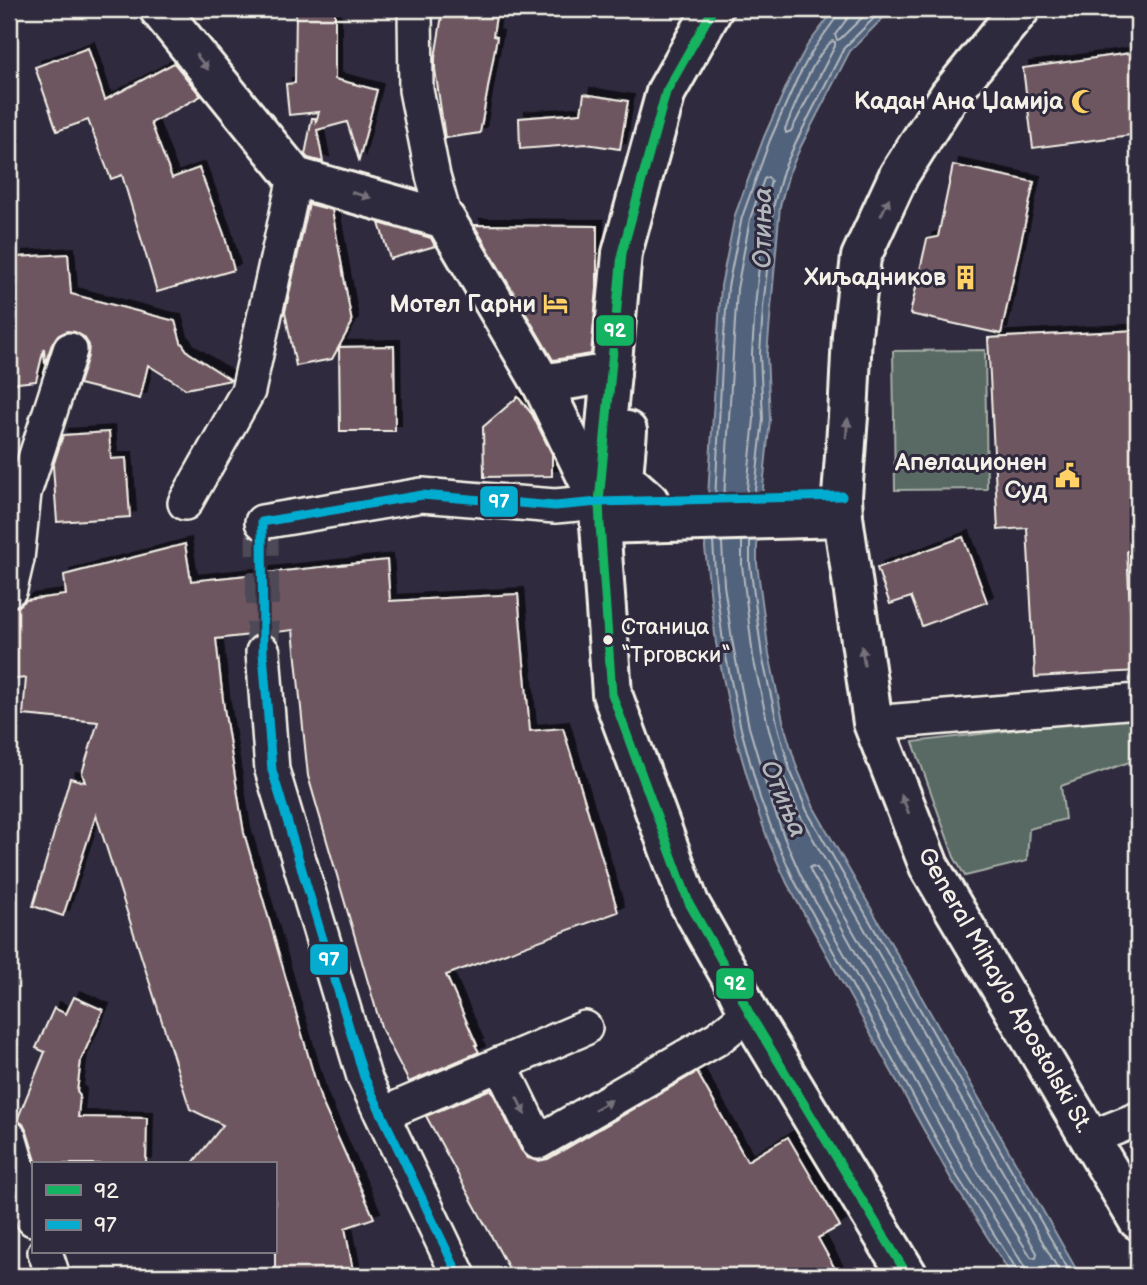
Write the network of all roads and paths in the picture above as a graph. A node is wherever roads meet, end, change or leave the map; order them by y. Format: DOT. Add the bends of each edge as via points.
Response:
graph roads {
  1 [pos="159,9"];
  2 [pos="415,9"];
  3 [pos="713,9"];
  4 [pos="734,9"];
  5 [pos="1020,9"];
  6 [pos="295,177"];
  7 [pos="445,219"];
  8 [pos="71,350"];
  9 [pos="611,373"];
  10 [pos="542,384"];
  11 [pos="565,430"];
  12 [pos="606,438"];
  13 [pos="185,503"];
  14 [pos="842,507"];
  15 [pos="659,508"];
  16 [pos="600,513"];
  17 [pos="262,522"];
  18 [pos="9,589"];
  19 [pos="263,652"];
  20 [pos="1138,701"];
  21 [pos="873,723"];
  22 [pos="749,1013"];
  23 [pos="584,1028"];
  24 [pos="500,1064"];
  25 [pos="383,1114"];
  26 [pos="1138,1119"];
  27 [pos="9,1137"];
  28 [pos="1090,1139"];
  29 [pos="32,1216"];
  30 [pos="1138,1220"];
  31 [pos="46,1254"];
  32 [pos="53,1276"];
  33 [pos="459,1276"];
  34 [pos="908,1276"];
  1 -- 6 [label="street, one-way"];
  2 -- 7 [label="street" via="416,90"];
  3 -- 9 [label="street" via="666,92 622,253"];
  4 -- 15 [label="street" via="684,98 640,256 623,478"];
  14 -- 5 [label="street, General Mihaylo Apostolski St., one-way" via="852,335 862,257 900,175 949,96"];
  6 -- 7 [label="street, one-way"];
  6 -- 13 [label="street" via="248,391"];
  7 -- 10 [label="street"];
  8 -- 18 [label="street" via="24,493 18,559"];
  9 -- 10 [label="street"];
  9 -- 12 [label="street"];
  10 -- 11 [label="street"];
  11 -- 12 [label="street"];
  11 -- 16 [label="street"];
  12 -- 16 [label="street"];
  14 -- 15 [label="street"];
  21 -- 14 [label="street, General Mihaylo Apostolski St., one-way"];
  15 -- 16 [label="street"];
  16 -- 17 [label="street" via="422,495"];
  16 -- 22 [label="street" via="612,694 689,903"];
  19 -- 25 [label="street" via="272,770 365,1077"];
  20 -- 21 [label="street"];
  28 -- 21 [label="street, General Mihaylo Apostolski St., one-way" via="929,866"];
  24 -- 22 [label="street, one-way" via="538,1142 718,1038"];
  22 -- 34 [label="street"];
  23 -- 24 [label="street"];
  24 -- 25 [label="street"];
  25 -- 33 [label="street"];
  26 -- 28 [label="street"];
  27 -- 29 [label="street"];
  28 -- 30 [label="street, General Mihaylo Apostolski St."];
  31 -- 32 [label="street"];
}
